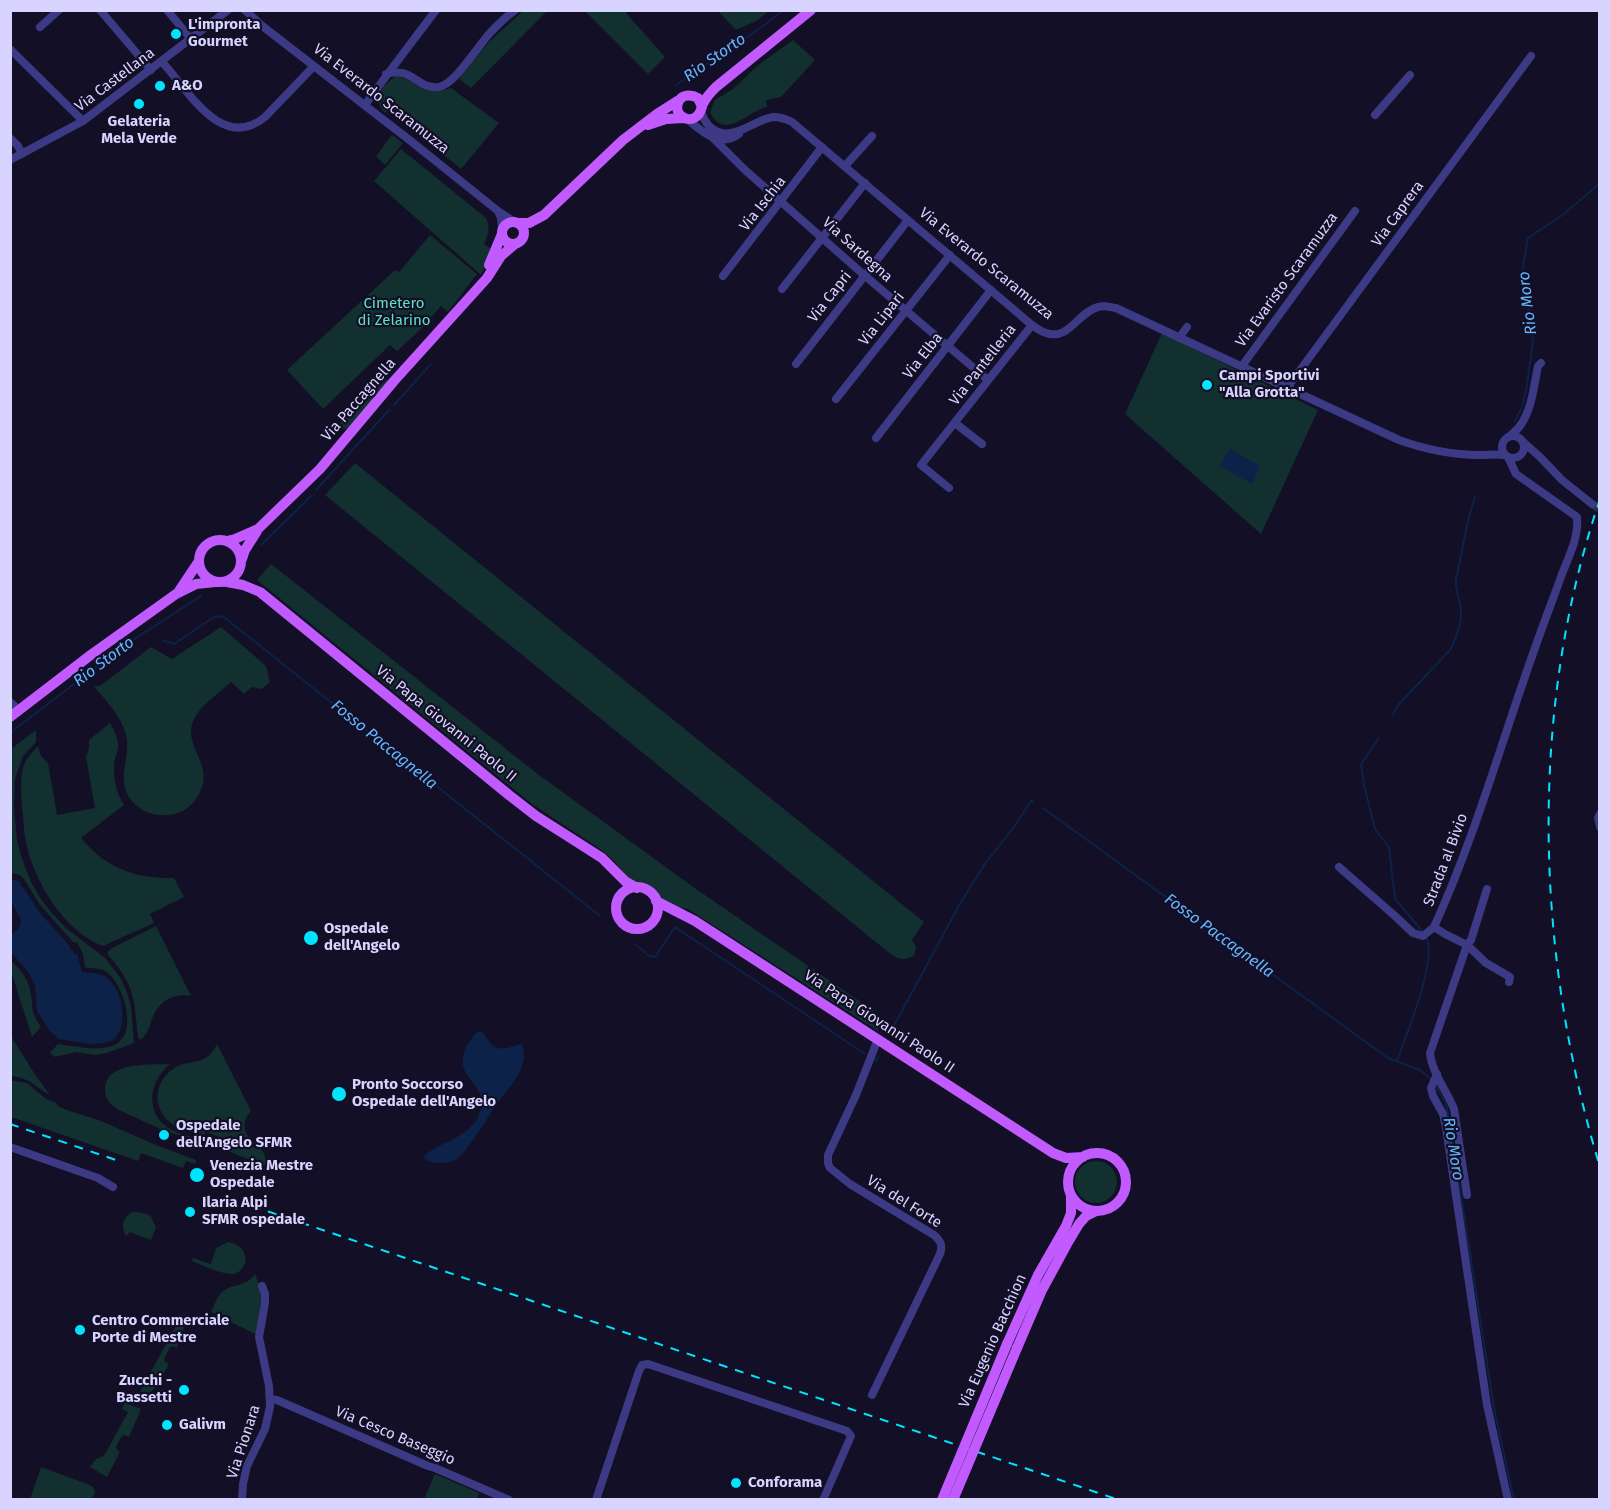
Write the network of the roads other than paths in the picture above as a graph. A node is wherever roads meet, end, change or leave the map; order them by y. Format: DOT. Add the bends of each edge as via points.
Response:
graph roads {
  1 [pos="59,10"];
  2 [pos="100,10"];
  3 [pos="167,10"];
  4 [pos="228,10"];
  5 [pos="245,10"];
  6 [pos="436,10"];
  7 [pos="515,10"];
  8 [pos="811,10"];
  9 [pos="40,27"];
  10 [pos="192,40"];
  11 [pos="411,45"];
  12 [pos="764,47"];
  13 [pos="10,49"];
  14 [pos="1531,56"];
  15 [pos="162,62"];
  16 [pos="314,66"];
  17 [pos="151,70"];
  18 [pos="406,73"];
  19 [pos="386,74"];
  20 [pos="1410,75"];
  21 [pos="692,95"];
  22 [pos="679,100"];
  23 [pos="365,105"];
  24 [pos="701,108"];
  25 [pos="1375,116"];
  26 [pos="685,119"];
  27 [pos="83,121"];
  28 [pos="749,127"];
  29 [pos="637,130"];
  30 [pos="711,136"];
  31 [pos="872,136"];
  32 [pos="10,138"];
  33 [pos="822,147"];
  34 [pos="22,154"];
  35 [pos="10,160"];
  36 [pos="845,166"];
  37 [pos="865,183"];
  38 [pos="782,202"];
  39 [pos="498,211"];
  40 [pos="1355,211"];
  41 [pos="544,215"];
  42 [pos="908,220"];
  43 [pos="517,222"];
  44 [pos="502,232"];
  45 [pos="823,238"];
  46 [pos="519,241"];
  47 [pos="950,255"];
  48 [pos="864,275"];
  49 [pos="723,276"];
  50 [pos="478,287"];
  51 [pos="782,290"];
  52 [pos="991,290"];
  53 [pos="906,311"];
  54 [pos="1032,325"];
  55 [pos="1188,327"];
  56 [pos="1179,338"];
  57 [pos="947,346"];
  58 [pos="1541,363"];
  59 [pos="796,364"];
  60 [pos="1242,366"];
  61 [pos="988,380"];
  62 [pos="1287,388"];
  63 [pos="836,399"];
  64 [pos="955,423"];
  65 [pos="1520,426"];
  66 [pos="1510,436"];
  67 [pos="876,438"];
  68 [pos="1521,440"];
  69 [pos="982,444"];
  70 [pos="1502,445"];
  71 [pos="1489,453"];
  72 [pos="1535,453"];
  73 [pos="1513,456"];
  74 [pos="949,488"];
  75 [pos="1592,504"];
  76 [pos="258,529"];
  77 [pos="227,541"];
  78 [pos="199,561"];
  79 [pos="242,561"];
  80 [pos="221,582"];
  81 [pos="260,592"];
  82 [pos="176,594"];
  83 [pos="13,710"];
  84 [pos="1599,814"];
  85 [pos="1599,826"];
  86 [pos="1339,867"];
  87 [pos="617,873"];
  88 [pos="637,888"];
  89 [pos="1487,889"];
  90 [pos="619,898"];
  91 [pos="656,901"];
  92 [pos="689,916"];
  93 [pos="654,920"];
  94 [pos="1428,932"];
  95 [pos="1467,945"];
  96 [pos="1509,982"];
  97 [pos="878,1039"];
  98 [pos="1435,1078"];
  99 [pos="10,1147"];
  100 [pos="1053,1153"];
  101 [pos="1083,1157"];
  102 [pos="1068,1179"];
  103 [pos="113,1187"];
  104 [pos="1467,1195"];
  105 [pos="1071,1197"];
  106 [pos="1096,1211"];
  107 [pos="262,1286"];
  108 [pos="1012,1346"];
  109 [pos="872,1395"];
  110 [pos="271,1399"];
  111 [pos="242,1500"];
  112 [pos="508,1500"];
  113 [pos="596,1500"];
  114 [pos="823,1500"];
  115 [pos="942,1500"];
  116 [pos="953,1500"];
  117 [pos="1508,1500"];
  1 -- 9 [label="street"];
  2 -- 17 [label="street"];
  3 -- 10 [label="street"];
  4 -- 10 [label="street, Via Castellana"];
  5 -- 16 [label="street, Via Everardo Scaramuzza"];
  6 -- 11 [label="street"];
  7 -- 18 [label="street" via="447,84 433,87"];
  8 -- 12 [label="main road"];
  10 -- 15 [label="street, Via Castellana"];
  11 -- 18 [label="street" via="401,62"];
  11 -- 19 [label="street"];
  12 -- 21 [label="main road"];
  12 -- 24 [label="main road" via="710,93"];
  13 -- 27 [label="street"];
  14 -- 62 [label="street, Via Caprera"];
  15 -- 16 [label="street" via="207,115 223,125 240,128 265,117"];
  15 -- 17 [label="street, Via Castellana"];
  16 -- 23 [label="street, Via Everardo Scaramuzza"];
  17 -- 27 [label="street, Via Castellana"];
  18 -- 19 [label="street"];
  19 -- 23 [label="street"];
  20 -- 25 [label="street"];
  21 -- 22 [label="main road"];
  21 -- 24 [label="main road" via="699,99"];
  22 -- 26 [label="main road" via="677,110"];
  22 -- 29 [label="main road"];
  23 -- 39 [label="street, Via Everardo Scaramuzza"];
  24 -- 26 [label="main road" via="696,117"];
  24 -- 28 [label="street, Via Everardo Scaramuzza" via="708,125 720,132"];
  26 -- 29 [label="main road" via="666,119"];
  26 -- 30 [label="street"];
  27 -- 34 [label="street, Via Castellana"];
  28 -- 30 [label="street, Via Everardo Scaramuzza" via="730,139"];
  28 -- 33 [label="street, Via Everardo Scaramuzza" via="769,118 787,119"];
  29 -- 41 [label="main road"];
  30 -- 38 [label="street, Via Sardegna"];
  31 -- 36 [label="street"];
  32 -- 34 [label="street"];
  33 -- 36 [label="street, Via Everardo Scaramuzza"];
  33 -- 38 [label="street, Via Ischia"];
  34 -- 35 [label="street, Via Castellana"];
  36 -- 37 [label="street, Via Everardo Scaramuzza"];
  37 -- 42 [label="street, Via Everardo Scaramuzza"];
  37 -- 45 [label="street"];
  38 -- 45 [label="street, Via Sardegna"];
  38 -- 49 [label="street, Via Ischia"];
  39 -- 43 [label="street, Via Everardo Scaramuzza"];
  39 -- 44 [label="street"];
  40 -- 60 [label="street, Via Evaristo Scaramuzza"];
  41 -- 43 [label="main road" via="529,224"];
  41 -- 46 [label="main road"];
  42 -- 47 [label="street, Via Everardo Scaramuzza"];
  42 -- 48 [label="street, Via Capri"];
  43 -- 44 [label="main road" via="506,224"];
  43 -- 46 [label="main road" via="524,229"];
  44 -- 46 [label="main road" via="506,242"];
  44 -- 50 [label="main road, Via Paccagnella"];
  45 -- 48 [label="street, Via Sardegna"];
  45 -- 51 [label="street"];
  46 -- 50 [label="main road, Via Paccagnella" via="501,256"];
  47 -- 52 [label="street, Via Everardo Scaramuzza"];
  47 -- 53 [label="street, Via Lipari"];
  48 -- 53 [label="street, Via Sardegna"];
  48 -- 59 [label="street, Via Capri"];
  50 -- 76 [label="main road, Via Paccagnella" via="320,469"];
  52 -- 54 [label="street, Via Everardo Scaramuzza"];
  52 -- 57 [label="street, Via Elba"];
  53 -- 57 [label="street, Via Sardegna"];
  53 -- 63 [label="street, Via Lipari"];
  54 -- 56 [label="street, Via Everardo Scaramuzza" via="1046,333 1060,334 1093,309 1104,306"];
  54 -- 61 [label="street, Via Pantelleria"];
  55 -- 56 [label="street"];
  56 -- 60 [label="street, Via Everardo Scaramuzza"];
  57 -- 61 [label="street, Via Sardegna"];
  57 -- 67 [label="street, Via Elba"];
  58 -- 65 [label="street"];
  60 -- 62 [label="street, Via Everardo Scaramuzza"];
  61 -- 64 [label="street, Via Pantelleria"];
  62 -- 71 [label="street, Via Everardo Scaramuzza" via="1413,445 1443,452"];
  64 -- 69 [label="street, Via Pantelleria"];
  64 -- 74 [label="street, Via Pantelleria" via="921,465"];
  65 -- 66 [label="street"];
  65 -- 68 [label="street"];
  66 -- 68 [label="street"];
  66 -- 70 [label="street"];
  68 -- 72 [label="street"];
  68 -- 73 [label="street" via="1524,448"];
  70 -- 71 [label="street"];
  70 -- 73 [label="street"];
  71 -- 73 [label="street"];
  72 -- 73 [label="street"];
  72 -- 75 [label="street"];
  73 -- 94 [label="street, Strada al Bivio" via="1520,476 1577,517 1578,525 1470,838 1449,894"];
  76 -- 77 [label="main road, Via Paccagnella"];
  76 -- 79 [label="main road, Via Paccagnella"];
  77 -- 78 [label="main road" via="208,544"];
  77 -- 79 [label="main road" via="237,548"];
  78 -- 80 [label="main road" via="205,576"];
  78 -- 82 [label="main road"];
  79 -- 80 [label="main road" via="237,575"];
  79 -- 81 [label="main road, Via Papa Giovanni Paolo II"];
  80 -- 81 [label="main road, Via Papa Giovanni Paolo II"];
  80 -- 82 [label="main road" via="196,584"];
  81 -- 87 [label="main road, Via Papa Giovanni Paolo II" via="509,795 602,858"];
  82 -- 83 [label="main road"];
  84 -- 85 [label="street"];
  86 -- 94 [label="street" via="1413,933"];
  87 -- 88 [label="main road, Via Papa Giovanni Paolo II"];
  87 -- 90 [label="main road" via="621,882"];
  88 -- 90 [label="main road"];
  88 -- 91 [label="main road" via="650,892"];
  89 -- 95 [label="street"];
  90 -- 93 [label="main road" via="617,914 625,926 642,928"];
  91 -- 92 [label="main road, Via Papa Giovanni Paolo II"];
  91 -- 93 [label="main road"];
  92 -- 93 [label="main road" via="671,914"];
  92 -- 97 [label="main road, Via Papa Giovanni Paolo II"];
  94 -- 95 [label="street, Strada al Bivio" via="1445,934"];
  95 -- 96 [label="street, Strada al Bivio" via="1486,963 1510,977"];
  95 -- 98 [label="street" via="1431,1047"];
  97 -- 100 [label="main road, Via Papa Giovanni Paolo II"];
  97 -- 109 [label="street, Via del Forte" via="828,1163 850,1184 934,1235 941,1246"];
  98 -- 104 [label="street" via="1454,1109"];
  98 -- 117 [label="street" via="1431,1088 1446,1128 1487,1405"];
  99 -- 103 [label="street"];
  100 -- 101 [label="main road, Via Papa Giovanni Paolo II" via="1066,1158"];
  100 -- 102 [label="main road, Via Papa Giovanni Paolo II"];
  101 -- 102 [label="main road" via="1076,1161"];
  101 -- 106 [label="main road" via="1108,1155 1124,1173 1125,1188 1120,1199 1112,1207"];
  102 -- 105 [label="main road"];
  105 -- 106 [label="main road" via="1082,1207"];
  105 -- 108 [label="main road, Via Eugenio Bacchion" via="1066,1226 1038,1275"];
  106 -- 108 [label="main road, Via Eugenio Bacchion" via="1079,1224"];
  107 -- 110 [label="street, Via Pionara" via="266,1303 260,1337"];
  108 -- 115 [label="main road, Via Eugenio Bacchion, bridge"];
  108 -- 116 [label="main road, Via Eugenio Bacchion, bridge"];
  110 -- 111 [label="street, Via Pionara" via="265,1429 247,1466"];
  110 -- 112 [label="street, Via Cesco Baseggio"];
  113 -- 114 [label="street" via="642,1365 653,1365 847,1431 850,1436"];
}
